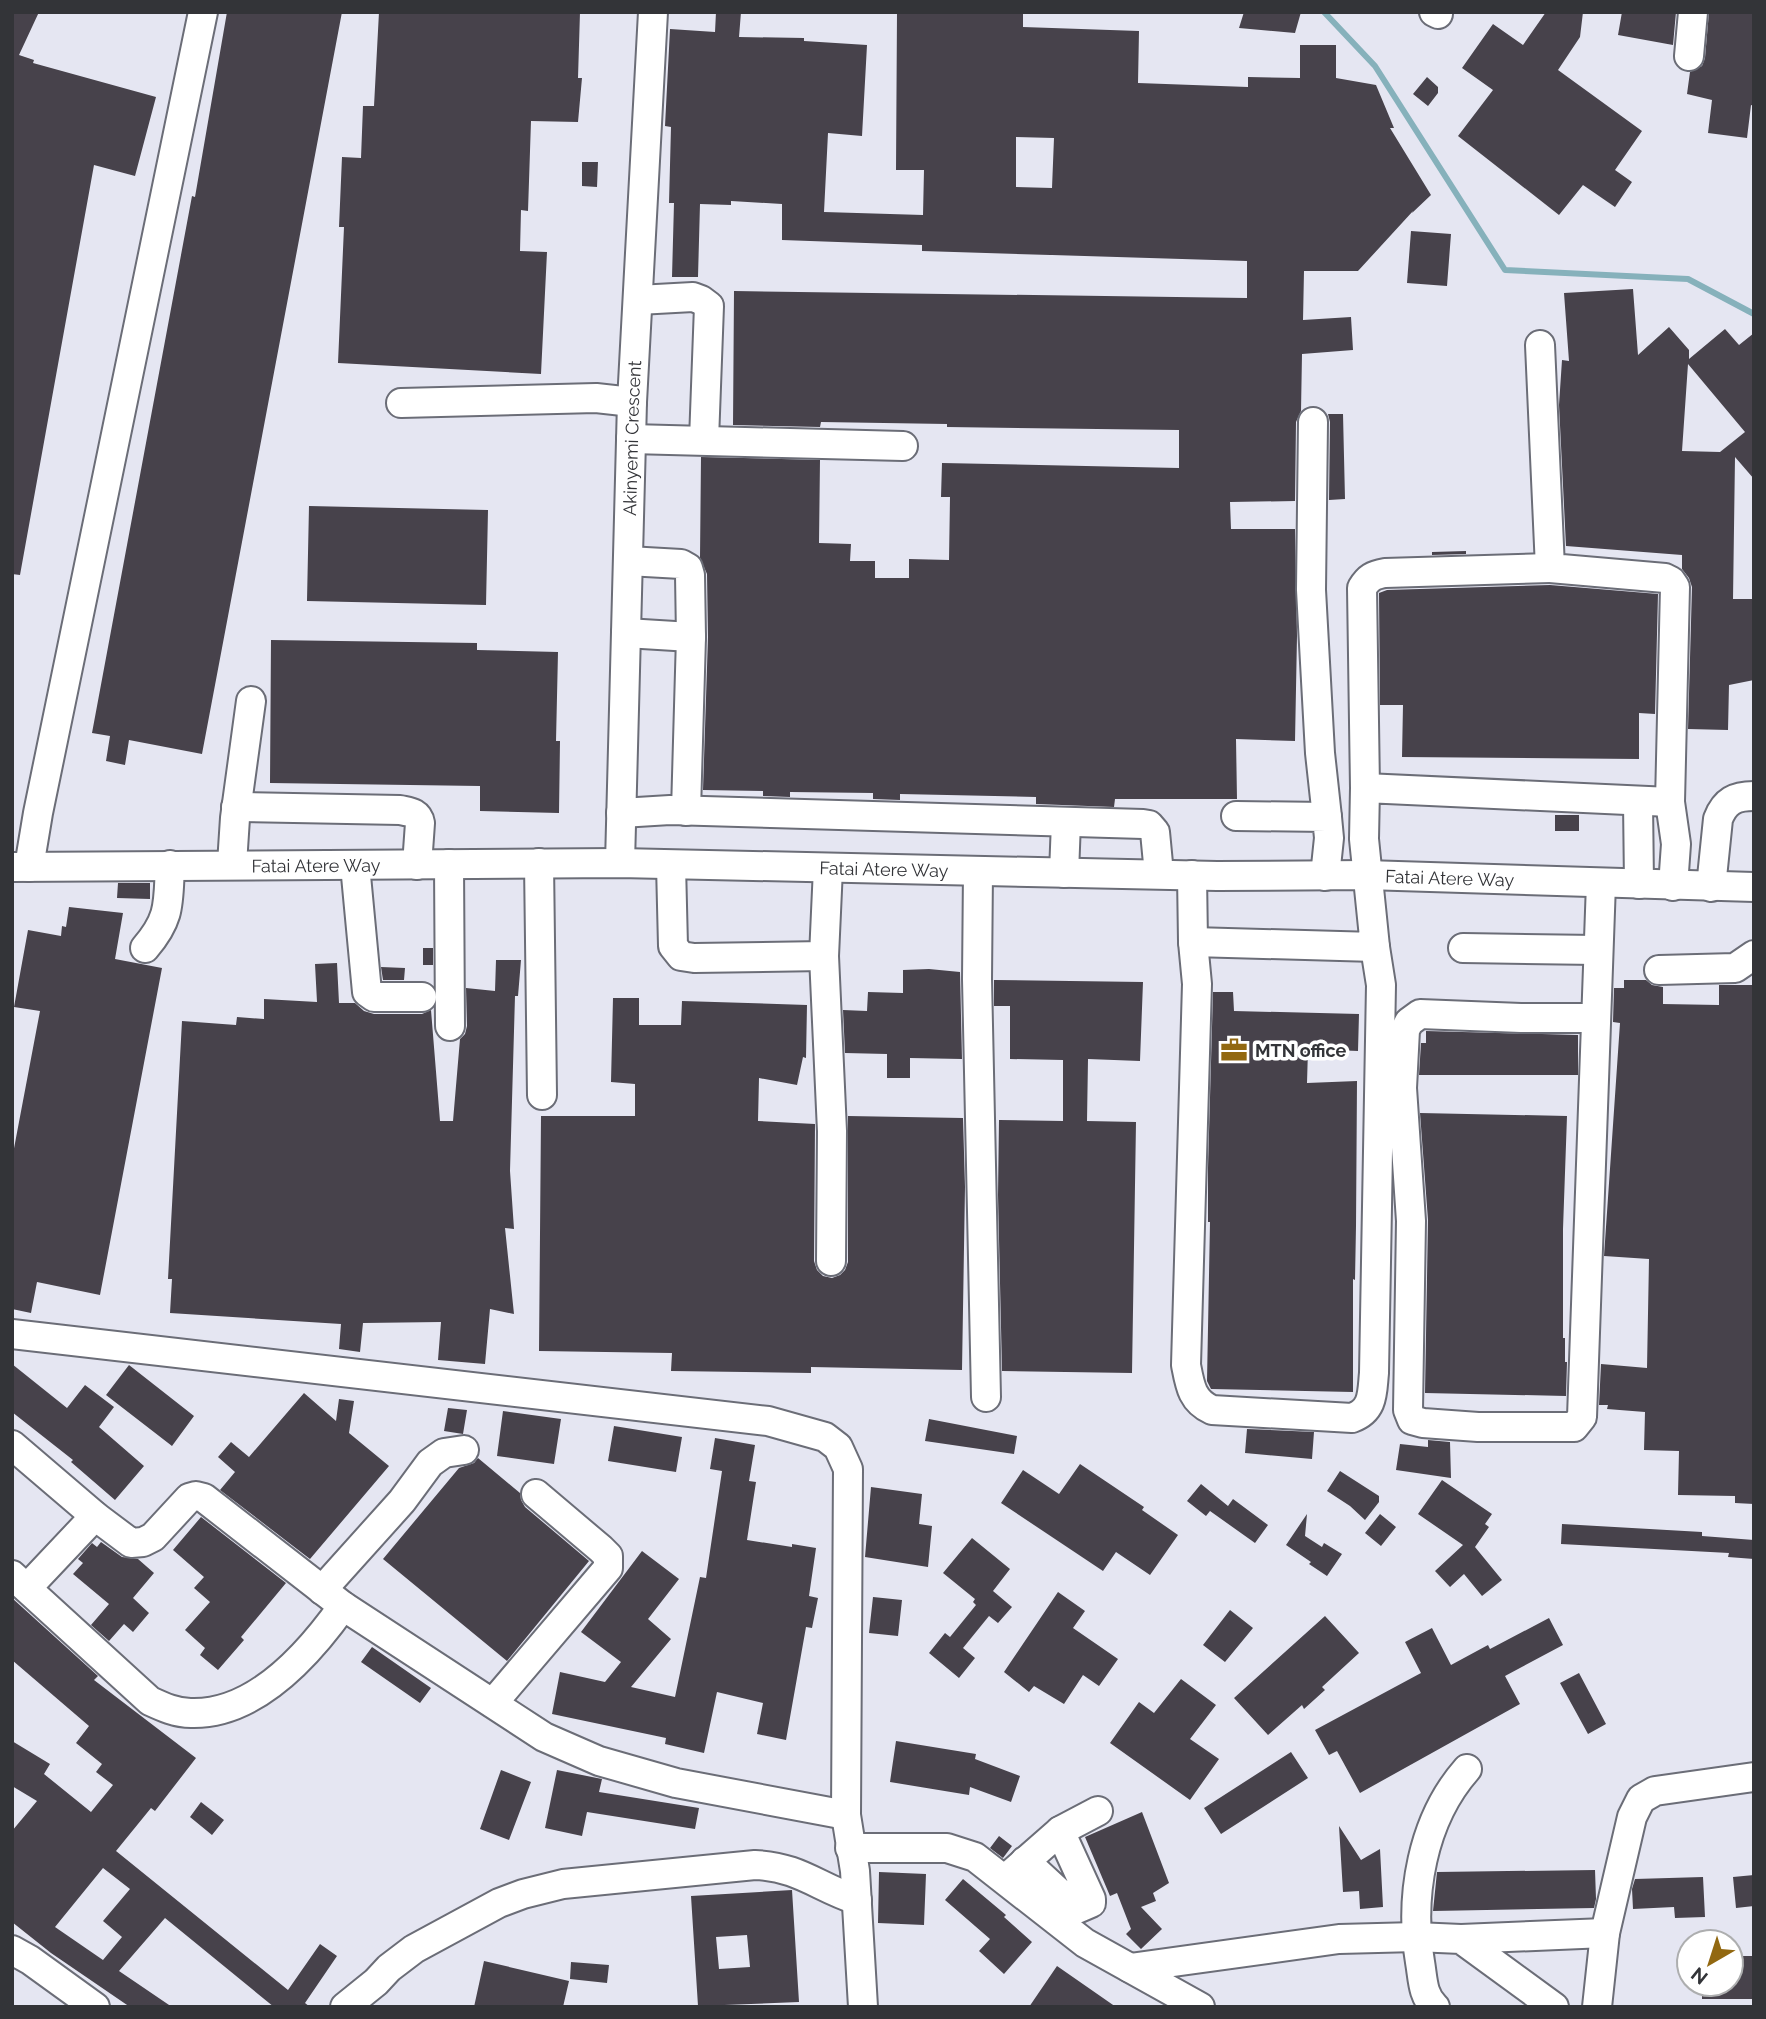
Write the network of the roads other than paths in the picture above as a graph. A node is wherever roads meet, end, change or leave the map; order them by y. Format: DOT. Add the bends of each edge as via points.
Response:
graph roads {
  1 [pos="203,12"];
  2 [pos="653,12"];
  3 [pos="1693,12"];
  4 [pos="1689,56"];
  5 [pos="638,300"];
  6 [pos="1540,345"];
  7 [pos="632,402"];
  8 [pos="401,403"];
  9 [pos="1313,422"];
  10 [pos="631,439"];
  11 [pos="704,440"];
  12 [pos="903,446"];
  13 [pos="628,561"];
  14 [pos="1550,568"];
  15 [pos="626,633"];
  16 [pos="691,637"];
  17 [pos="251,701"];
  18 [pos="1365,788"];
  19 [pos="1754,796"];
  20 [pos="1638,802"];
  21 [pos="1670,802"];
  22 [pos="236,807"];
  23 [pos="686,811"];
  24 [pos="621,813"];
  25 [pos="1236,816"];
  26 [pos="1327,817"];
  27 [pos="1066,822"];
  28 [pos="539,863"];
  29 [pos="620,863"];
  30 [pos="232,864"];
  31 [pos="449,864"];
  32 [pos="170,865"];
  33 [pos="355,865"];
  34 [pos="417,865"];
  35 [pos="671,865"];
  36 [pos="21,867"];
  37 [pos="828,868"];
  38 [pos="978,871"];
  39 [pos="1064,873"];
  40 [pos="1158,874"];
  41 [pos="1192,875"];
  42 [pos="1366,875"];
  43 [pos="1325,876"];
  44 [pos="1601,883"];
  45 [pos="1639,884"];
  46 [pos="1673,886"];
  47 [pos="1711,887"];
  48 [pos="1752,895"];
  49 [pos="1193,942"];
  50 [pos="1375,947"];
  51 [pos="1463,947"];
  52 [pos="145,948"];
  53 [pos="1597,950"];
  54 [pos="1754,955"];
  55 [pos="824,956"];
  56 [pos="1659,970"];
  57 [pos="422,997"];
  58 [pos="1596,1017"];
  59 [pos="450,1026"];
  60 [pos="542,1095"];
  61 [pos="831,1261"];
  62 [pos="12,1334"];
  63 [pos="986,1397"];
  64 [pos="12,1445"];
  65 [pos="464,1450"];
  66 [pos="536,1494"];
  67 [pos="95,1516"];
  68 [pos="20,1581"];
  69 [pos="332,1598"];
  70 [pos="493,1703"];
  71 [pos="1467,1769"];
  72 [pos="1754,1777"];
  73 [pos="1098,1811"];
  74 [pos="846,1815"];
  75 [pos="1059,1831"];
  76 [pos="850,1848"];
  77 [pos="1025,1861"];
  78 [pos="1004,1881"];
  79 [pos="857,1900"];
  80 [pos="1605,1933"];
  81 [pos="1416,1937"];
  82 [pos="1461,1940"];
  83 [pos="12,1950"];
  84 [pos="1130,1968"];
  85 [pos="95,2007"];
  86 [pos="345,2007"];
  87 [pos="863,2007"];
  88 [pos="1200,2007"];
  89 [pos="1435,2007"];
  90 [pos="1555,2007"];
  91 [pos="1597,2007"];
  1 -- 36 [label="street" via="38,813"];
  2 -- 5 [label="street, Akinyemi Crescent"];
  3 -- 4 [label="street"];
  5 -- 7 [label="street, Akinyemi Crescent"];
  5 -- 11 [label="street" via="693,297 709,306"];
  6 -- 14 [label="street"];
  7 -- 8 [label="street" via="596,398"];
  7 -- 10 [label="street, Akinyemi Crescent"];
  9 -- 26 [label="street" via="1311,590"];
  10 -- 11 [label="street"];
  10 -- 13 [label="street, Akinyemi Crescent"];
  11 -- 12 [label="street"];
  13 -- 15 [label="street, Akinyemi Crescent"];
  13 -- 16 [label="street" via="673,562 688,568"];
  14 -- 18 [label="street" via="1385,573 1366,581 1362,588"];
  14 -- 21 [label="street" via="1665,578 1675,586"];
  15 -- 16 [label="street"];
  15 -- 24 [label="street, Akinyemi Crescent"];
  16 -- 23 [label="street"];
  17 -- 22 [label="street"];
  18 -- 20 [label="street"];
  18 -- 42 [label="street"];
  19 -- 47 [label="street" via="1734,798 1722,809"];
  20 -- 21 [label="street"];
  20 -- 45 [label="street"];
  21 -- 46 [label="street" via="1676,844"];
  22 -- 30 [label="street"];
  22 -- 34 [label="street" via="414,813 420,823"];
  23 -- 24 [label="street"];
  23 -- 27 [label="street"];
  24 -- 29 [label="street, Akinyemi Crescent"];
  25 -- 26 [label="street"];
  26 -- 43 [label="street"];
  27 -- 39 [label="street"];
  27 -- 40 [label="street" via="1149,825 1155,832"];
  28 -- 29 [label="street, Fatai Atere Way"];
  28 -- 31 [label="street, Fatai Atere Way"];
  28 -- 60 [label="street"];
  29 -- 35 [label="street, Fatai Atere Way"];
  30 -- 32 [label="street, Fatai Atere Way"];
  30 -- 33 [label="street, Fatai Atere Way"];
  31 -- 34 [label="street, Fatai Atere Way"];
  31 -- 59 [label="street"];
  32 -- 36 [label="street, Fatai Atere Way"];
  32 -- 52 [label="street" via="167,914"];
  33 -- 34 [label="street, Fatai Atere Way"];
  33 -- 57 [label="street" via="367,992 374,997"];
  35 -- 37 [label="street, Fatai Atere Way"];
  35 -- 55 [label="street" via="673,946 681,956"];
  37 -- 38 [label="street, Fatai Atere Way"];
  37 -- 55 [label="street"];
  38 -- 39 [label="street, Fatai Atere Way"];
  38 -- 63 [label="street"];
  39 -- 40 [label="street, Fatai Atere Way"];
  40 -- 41 [label="street, Fatai Atere Way"];
  41 -- 43 [label="street, Fatai Atere Way"];
  41 -- 49 [label="street"];
  42 -- 43 [label="street, Fatai Atere Way"];
  42 -- 44 [label="street, Fatai Atere Way"];
  42 -- 50 [label="street"];
  44 -- 45 [label="street, Fatai Atere Way"];
  44 -- 53 [label="street"];
  45 -- 46 [label="street, Fatai Atere Way"];
  46 -- 47 [label="street, Fatai Atere Way"];
  47 -- 48 [label="street, Fatai Atere Way"];
  49 -- 50 [label="street"];
  49 -- 50 [label="street" via="1197,984 1186,1365 1190,1387 1195,1399 1212,1410 1352,1418 1369,1406 1374,1373 1381,985"];
  51 -- 53 [label="street"];
  53 -- 58 [label="street"];
  54 -- 56 [label="street" via="1735,968"];
  55 -- 61 [label="street" via="832,1131"];
  58 -- 58 [label="street" via="1581,1417 1574,1427 1478,1427 1412,1420 1408,1410 1411,1221 1402,1088 1405,1030 1420,1014"];
  62 -- 74 [label="street" via="768,1421 825,1437 838,1447 848,1469"];
  64 -- 67 [label="street"];
  65 -- 69 [label="street" via="444,1452 430,1463"];
  66 -- 70 [label="street" via="608,1556 608,1568"];
  67 -- 68 [label="street"];
  67 -- 69 [label="street" via="131,1543 143,1542 189,1498 204,1498"];
  68 -- 69 [label="street" via="150,1701 192,1714 232,1706 257,1694 291,1666 328,1627"];
  69 -- 70 [label="street"];
  70 -- 74 [label="street" via="544,1737 599,1761 676,1783"];
  71 -- 81 [label="street" via="1429,1837 1418,1887"];
  72 -- 80 [label="street" via="1655,1791 1641,1799 1632,1817"];
  73 -- 75 [label="street"];
  74 -- 76 [label="street"];
  75 -- 77 [label="street"];
  75 -- 77 [label="street" via="1091,1903 1077,1909"];
  76 -- 78 [label="street" via="947,1848 975,1857"];
  76 -- 79 [label="street"];
  77 -- 78 [label="street"];
  78 -- 84 [label="street" via="1085,1942"];
  79 -- 86 [label="street" via="776,1866 563,1884 499,1903 414,1949"];
  79 -- 87 [label="street"];
  80 -- 82 [label="street"];
  80 -- 91 [label="street"];
  81 -- 82 [label="street"];
  81 -- 84 [label="street" via="1339,1939"];
  81 -- 89 [label="street" via="1423,1992"];
  82 -- 90 [label="street"];
  83 -- 85 [label="street"];
  84 -- 88 [label="street"];
}
